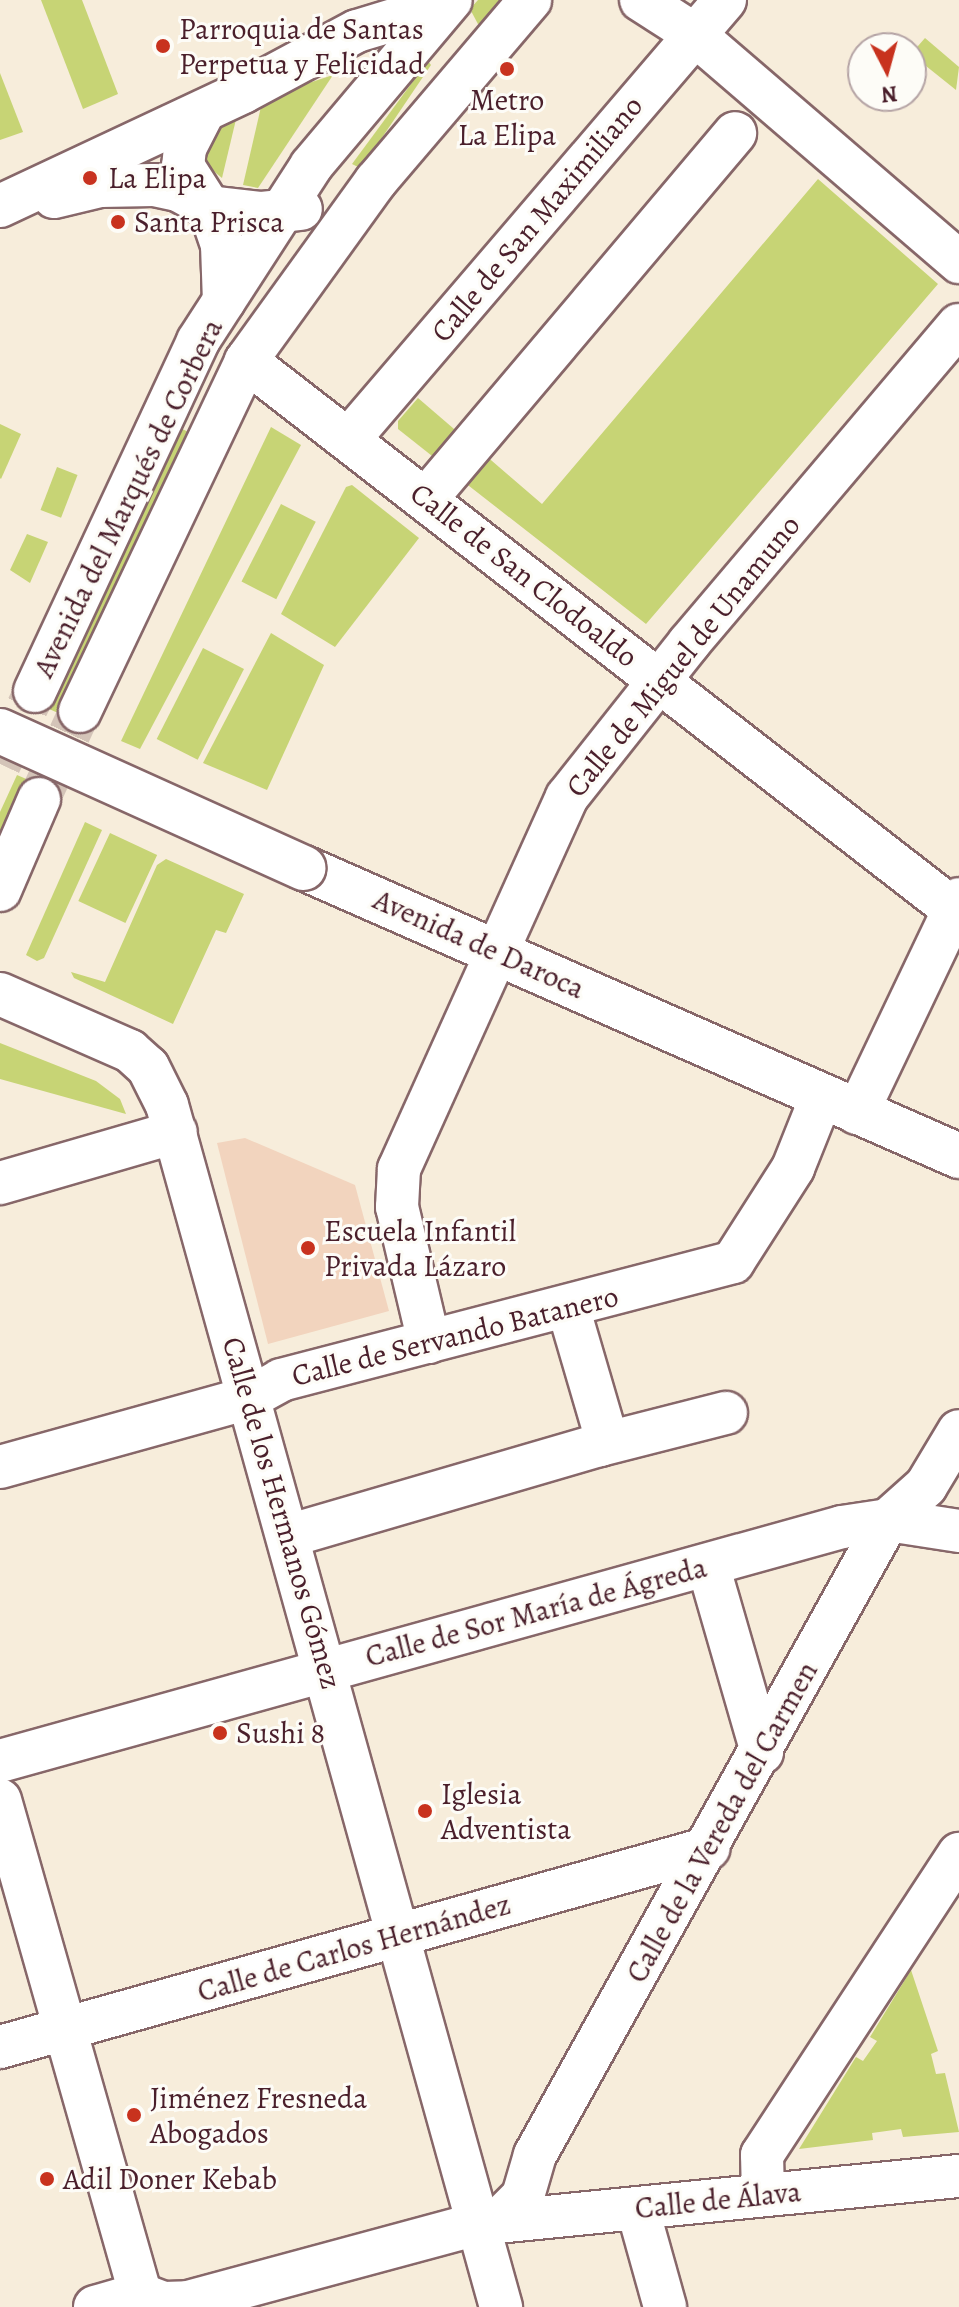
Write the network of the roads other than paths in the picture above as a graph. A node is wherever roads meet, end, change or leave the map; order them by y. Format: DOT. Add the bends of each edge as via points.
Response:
graph roads {
  1 [pos="351,0"];
  2 [pos="530,0"];
  3 [pos="641,0"];
  4 [pos="725,0"];
  5 [pos="432,6"];
  6 [pos="694,34"];
  7 [pos="324,50"];
  8 [pos="204,111"];
  9 [pos="735,133"];
  10 [pos="384,172"];
  11 [pos="209,207"];
  12 [pos="0,208"];
  13 [pos="279,212"];
  14 [pos="959,262"];
  15 [pos="224,301"];
  16 [pos="959,325"];
  17 [pos="246,361"];
  18 [pos="349,439"];
  19 [pos="426,499"];
  20 [pos="660,680"];
  21 [pos="35,691"];
  22 [pos="80,711"];
  23 [pos="0,731"];
  24 [pos="39,799"];
  25 [pos="0,890"];
  26 [pos="956,904"];
  27 [pos="496,950"];
  28 [pos="0,994"];
  29 [pos="839,1105"];
  30 [pos="176,1132"];
  31 [pos="959,1156"];
  32 [pos="0,1183"];
  33 [pos="568,1307"];
  34 [pos="429,1342"];
  35 [pos="249,1398"];
  36 [pos="726,1413"];
  37 [pos="959,1431"];
  38 [pos="600,1445"];
  39 [pos="0,1467"];
  40 [pos="888,1520"];
  41 [pos="959,1531"];
  42 [pos="288,1536"];
  43 [pos="708,1565"];
  44 [pos="325,1670"];
  45 [pos="762,1752"];
  46 [pos="0,1761"];
  47 [pos="0,1800"];
  48 [pos="709,1848"];
  49 [pos="959,1854"];
  50 [pos="396,1936"];
  51 [pos="66,2028"];
  52 [pos="0,2047"];
  53 [pos="959,2176"];
  54 [pos="763,2195"];
  55 [pos="638,2210"];
  56 [pos="488,2222"];
  57 [pos="142,2300"];
  58 [pos="95,2307"];
  59 [pos="501,2307"];
  60 [pos="665,2307"];
  1 -- 7 [label="street" via="342,30"];
  2 -- 10 [label="street, Avenida del Marqués de Corbera"];
  3 -- 6 [label="street"];
  4 -- 6 [label="street, Calle de San Maximiliano"];
  5 -- 7 [label="street" via="377,22"];
  5 -- 10 [label="street" via="452,49 433,87 399,133"];
  5 -- 13 [label="street, Avenida del Marqués de Corbera"];
  6 -- 14 [label="street"];
  6 -- 18 [label="street, Calle de San Maximiliano"];
  7 -- 8 [label="street"];
  8 -- 11 [label="street" via="185,148 183,166"];
  8 -- 12 [label="street"];
  9 -- 19 [label="street"];
  10 -- 13 [label="street" via="330,204"];
  10 -- 17 [label="street, Avenida del Marqués de Corbera"];
  11 -- 12 [label="street" via="178,190 125,184"];
  11 -- 13 [label="street"];
  11 -- 15 [label="street" via="227,264"];
  13 -- 15 [label="street, Avenida del Marqués de Corbera"];
  15 -- 21 [label="street, Avenida del Marqués de Corbera" via="174,391"];
  16 -- 20 [label="street, Calle de Miguel de Unamuno"];
  17 -- 18 [label="street, Calle de San Clodoaldo"];
  17 -- 22 [label="street, Avenida del Marqués de Corbera"];
  18 -- 19 [label="street, Calle de San Clodoaldo"];
  19 -- 20 [label="street, Calle de San Clodoaldo"];
  20 -- 26 [label="street, Calle de San Clodoaldo"];
  20 -- 27 [label="street, Calle de Miguel de Unamuno" via="567,797"];
  23 -- 27 [label="main road, Avenida de Daroca, bridge"];
  24 -- 25 [label="street"];
  26 -- 29 [label="street, Calle de Servando Batanero"];
  27 -- 29 [label="main road, Avenida de Daroca"];
  27 -- 34 [label="street, Calle de Miguel de Unamuno" via="396,1183"];
  28 -- 30 [label="street, Calle de los Hermanos Gómez" via="130,1051 153,1076"];
  29 -- 31 [label="main road, Avenida de Daroca"];
  29 -- 33 [label="street, Calle de Servando Batanero" via="733,1262"];
  30 -- 32 [label="street"];
  30 -- 35 [label="street, Calle de los Hermanos Gómez"];
  33 -- 34 [label="street, Calle de Servando Batanero"];
  33 -- 38 [label="street" via="604,1430"];
  34 -- 35 [label="street, Calle de Servando Batanero" via="281,1380"];
  35 -- 39 [label="street, Calle de Servando Batanero"];
  35 -- 42 [label="street, Calle de los Hermanos Gómez"];
  36 -- 38 [label="street"];
  37 -- 40 [label="street, Calle de la Vereda del Carmen" via="926,1486"];
  38 -- 42 [label="street"];
  40 -- 41 [label="street, Calle de Sor María de Ágreda"];
  40 -- 43 [label="street, Calle de Sor María de Ágreda" via="842,1527"];
  40 -- 45 [label="street, Calle de la Vereda del Carmen"];
  42 -- 44 [label="street, Calle de los Hermanos Gómez"];
  43 -- 44 [label="street, Calle de Sor María de Ágreda"];
  43 -- 45 [label="street"];
  44 -- 46 [label="street, Calle de Sor María de Ágreda"];
  44 -- 50 [label="street, Calle de los Hermanos Gómez"];
  45 -- 48 [label="street, Calle de la Vereda del Carmen"];
  47 -- 51 [label="street"];
  48 -- 50 [label="street, Calle de Carlos Hernández"];
  48 -- 56 [label="street, Calle de la Vereda del Carmen" via="535,2155 523,2196"];
  49 -- 54 [label="street" via="762,2155"];
  50 -- 51 [label="street, Calle de Carlos Hernández"];
  50 -- 56 [label="street, Calle de los Hermanos Gómez"];
  51 -- 52 [label="street, Calle de Carlos Hernández"];
  51 -- 57 [label="street"];
  53 -- 54 [label="street, Calle de Álava"];
  54 -- 55 [label="street, Calle de Álava"];
  55 -- 56 [label="street, Calle de Álava"];
  55 -- 60 [label="street"];
  56 -- 57 [label="street, Calle de Álava" via="188,2302"];
  56 -- 59 [label="street, Calle de los Hermanos Gómez"];
  57 -- 58 [label="street"];
}
